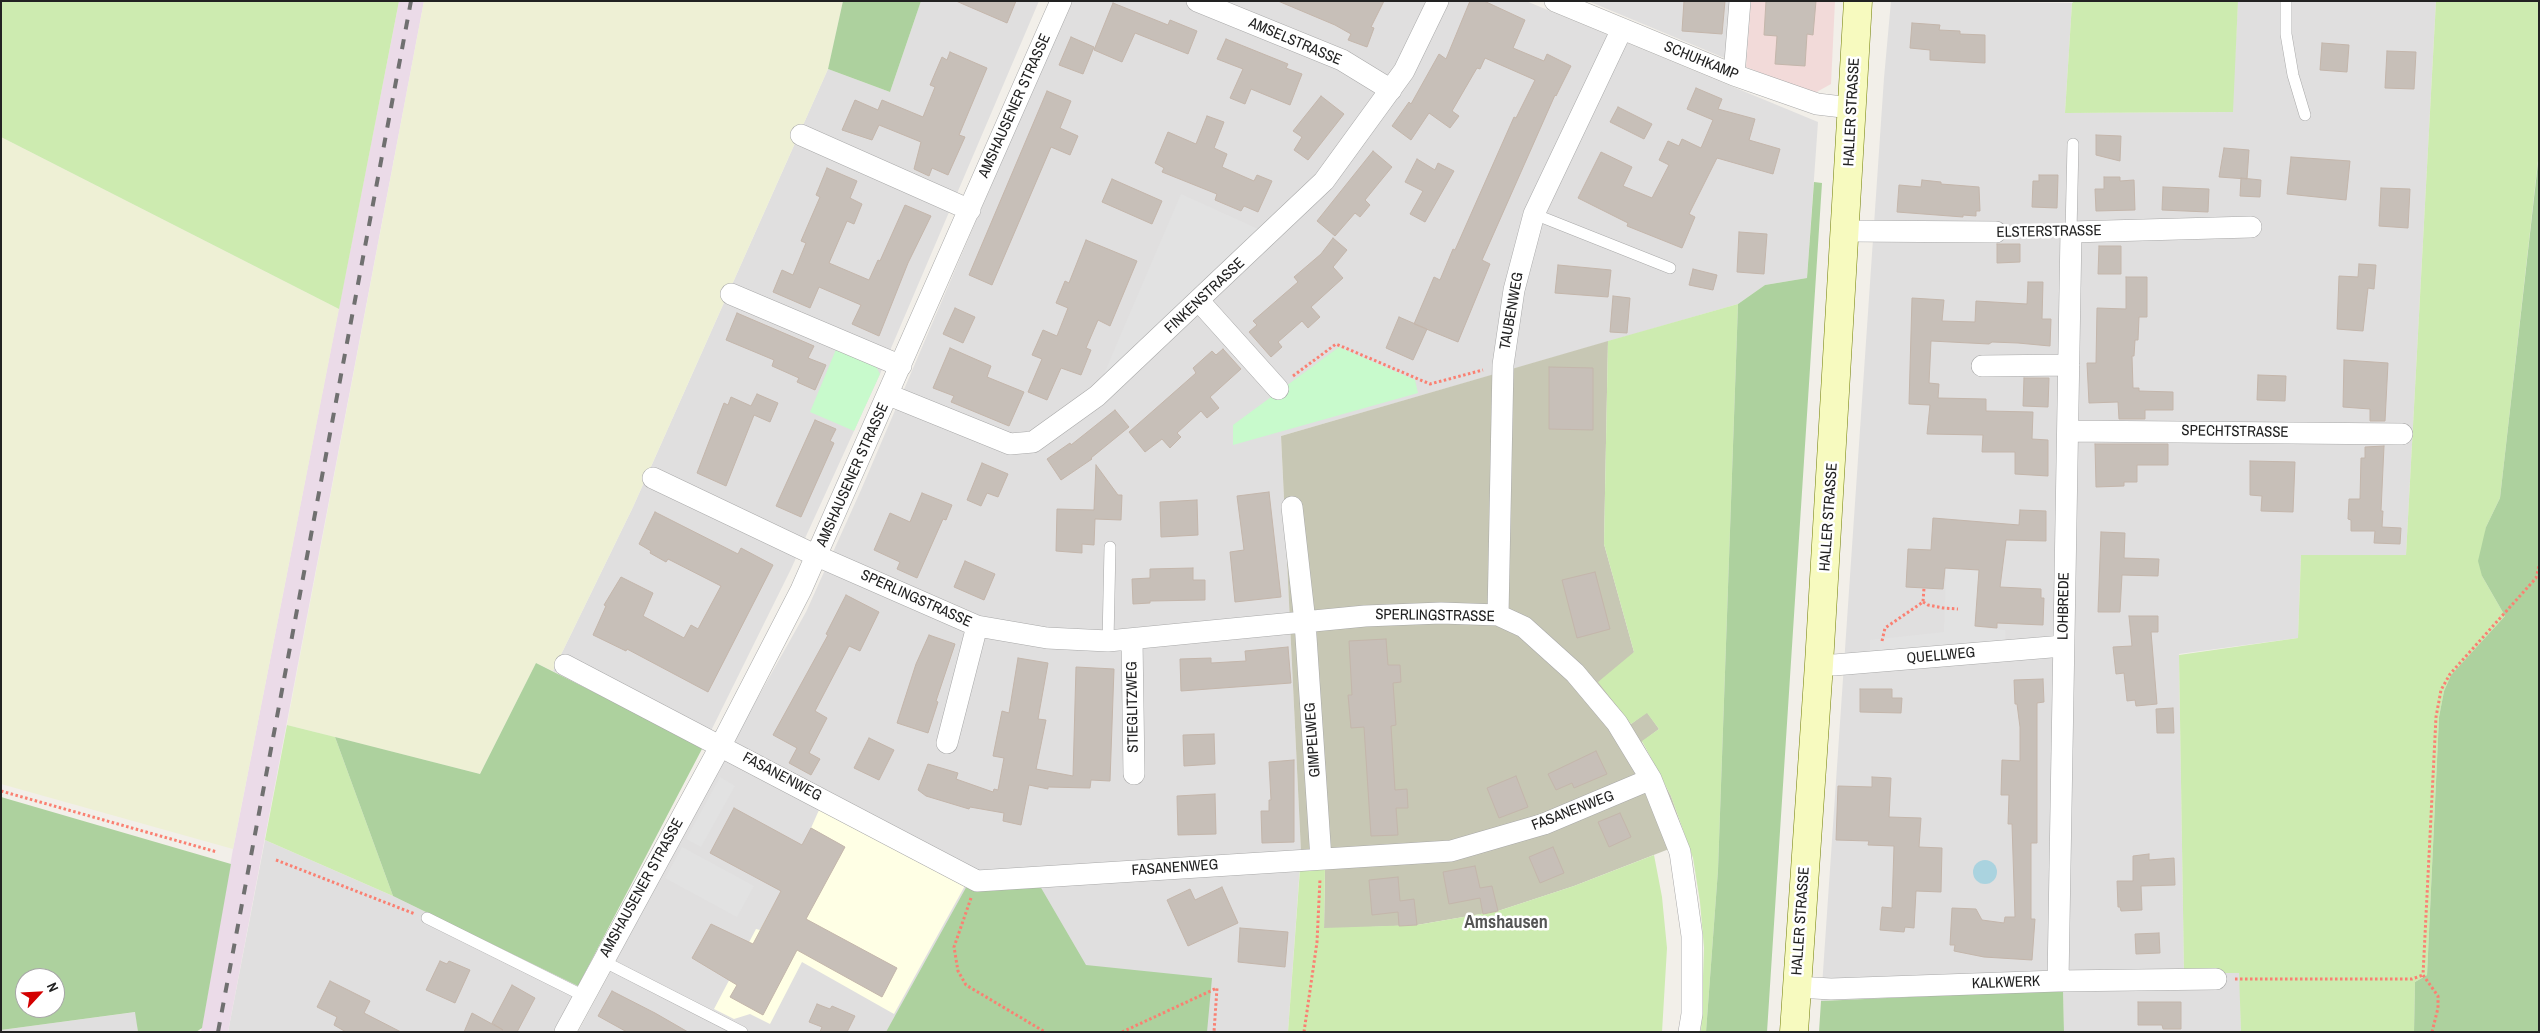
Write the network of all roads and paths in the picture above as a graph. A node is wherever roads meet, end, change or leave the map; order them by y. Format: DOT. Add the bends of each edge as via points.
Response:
graph roads {
  1 [pos="1061,1"];
  2 [pos="1196,1"];
  3 [pos="1438,1"];
  4 [pos="1555,1"];
  5 [pos="1740,1"];
  6 [pos="1858,1"];
  7 [pos="2286,1"];
  8 [pos="1622,29"];
  9 [pos="1734,75"];
  10 [pos="1390,90"];
  11 [pos="1851,108"];
  12 [pos="2304,115"];
  13 [pos="801,135"];
  14 [pos="2073,144"];
  15 [pos="970,210"];
  16 [pos="1534,214"];
  17 [pos="2251,227"];
  18 [pos="1846,230"];
  19 [pos="1996,232"];
  20 [pos="2071,232"];
  21 [pos="1670,268"];
  22 [pos="731,294"];
  23 [pos="1199,301"];
  24 [pos="1503,365"];
  25 [pos="2069,365"];
  26 [pos="902,366"];
  27 [pos="1982,366"];
  28 [pos="1278,389"];
  29 [pos="889,394"];
  30 [pos="2068,431"];
  31 [pos="2402,434"];
  32 [pos="653,478"];
  33 [pos="1292,507"];
  34 [pos="1110,546"];
  35 [pos="817,556"];
  36 [pos="2539,566"];
  37 [pos="1924,588"];
  38 [pos="1923,602"];
  39 [pos="1958,608"];
  40 [pos="1498,615"];
  41 [pos="1305,622"];
  42 [pos="977,626"];
  43 [pos="1132,640"];
  44 [pos="1108,641"];
  45 [pos="2063,646"];
  46 [pos="1883,661"];
  47 [pos="565,664"];
  48 [pos="1819,664"];
  49 [pos="947,743"];
  50 [pos="721,745"];
  51 [pos="1134,774"];
  52 [pos="1651,779"];
  53 [pos="1,791"];
  54 [pos="217,852"];
  55 [pos="1321,858"];
  56 [pos="276,860"];
  57 [pos="976,881"];
  58 [pos="427,918"];
  59 [pos="603,961"];
  60 [pos="2424,975"];
  61 [pos="2216,979"];
  62 [pos="2058,981"];
  63 [pos="1797,987"];
  64 [pos="584,996"];
  65 [pos="565,1032"];
  66 [pos="742,1032"];
  67 [pos="1045,1032"];
  68 [pos="1122,1032"];
  69 [pos="1214,1032"];
  70 [pos="1304,1032"];
  71 [pos="1689,1032"];
  72 [pos="1794,1032"];
  73 [pos="2432,1032"];
  1 -- 15 [label="street, AMSHAUSENER STRASSE"];
  2 -- 10 [label="street, AMSELSTRASSE" via="1342,60"];
  3 -- 10 [label="street, FINKENSTRASSE" via="1404,71"];
  4 -- 8 [label="street, SCHUHKAMP"];
  5 -- 9 [label="street"];
  6 -- 11 [label="main road, HALLER STRASSE"];
  7 -- 12 [label="lane" via="2286,34"];
  8 -- 9 [label="street, SCHUHKAMP"];
  8 -- 16 [label="street, TAUBENWEG"];
  9 -- 11 [label="street, SCHUHKAMP" via="1817,104"];
  10 -- 23 [label="street, FINKENSTRASSE" via="1324,181"];
  11 -- 18 [label="main road, HALLER STRASSE"];
  13 -- 15 [label="street"];
  14 -- 20 [label="lane"];
  15 -- 26 [label="street, AMSHAUSENER STRASSE"];
  16 -- 21 [label="lane"];
  16 -- 24 [label="street, TAUBENWEG" via="1514,290"];
  17 -- 20 [label="street, ELSTERSTRASSE"];
  18 -- 19 [label="street, ELSTERSTRASSE"];
  18 -- 48 [label="main road, HALLER STRASSE"];
  19 -- 20 [label="path, ELSTERSTRASSE"];
  20 -- 25 [label="street, LOHBREDE"];
  22 -- 26 [label="street"];
  23 -- 28 [label="street"];
  23 -- 29 [label="street, FINKENSTRASSE" via="1097,396 1033,442 1010,444"];
  24 -- 28 [label="path" via="1430,384 1336,344"];
  24 -- 40 [label="street, TAUBENWEG"];
  25 -- 27 [label="street"];
  25 -- 30 [label="street, LOHBREDE"];
  26 -- 29 [label="street, AMSHAUSENER STRASSE"];
  29 -- 35 [label="street, AMSHAUSENER STRASSE"];
  30 -- 31 [label="street, SPECHTSTRASSE"];
  30 -- 45 [label="street, LOHBREDE"];
  32 -- 35 [label="street, AMSHAUSENER STRASSE"];
  33 -- 41 [label="street"];
  34 -- 44 [label="lane"];
  35 -- 42 [label="street, SPERLINGSTRASSE"];
  35 -- 50 [label="street, AMSHAUSENER STRASSE"];
  36 -- 60 [label="path" via="2536,578 2450,674 2441,690 2436,717"];
  37 -- 38 [label="path"];
  38 -- 39 [label="path" via="1943,608"];
  38 -- 46 [label="path" via="1885,628 1882,636"];
  40 -- 41 [label="street, SPERLINGSTRASSE" via="1441,613"];
  40 -- 52 [label="street, SPERLINGSTRASSE" via="1524,627 1575,673 1617,723"];
  41 -- 43 [label="street, SPERLINGSTRASSE"];
  41 -- 55 [label="street, GIMPELWEG"];
  42 -- 44 [label="street, SPERLINGSTRASSE" via="1047,638"];
  42 -- 49 [label="street"];
  43 -- 44 [label="street, SPERLINGSTRASSE"];
  43 -- 51 [label="street, STIEGLITZWEG"];
  45 -- 46 [label="street, QUELLWEG"];
  45 -- 62 [label="street, LOHBREDE"];
  46 -- 48 [label="street, QUELLWEG"];
  47 -- 50 [label="street"];
  48 -- 63 [label="main road, HALLER STRASSE"];
  50 -- 57 [label="street, FASANENWEG"];
  50 -- 59 [label="street, AMSHAUSENER STRASSE"];
  52 -- 55 [label="street, FASANENWEG" via="1544,824 1451,851"];
  52 -- 71 [label="street, SPERLINGSTRASSE" via="1680,852 1692,936"];
  53 -- 54 [label="path"];
  55 -- 57 [label="street, FASANENWEG"];
  55 -- 70 [label="path" via="1317,942"];
  56 -- 58 [label="path"];
  57 -- 67 [label="path" via="954,947 958,971 966,985"];
  58 -- 64 [label="lane"];
  59 -- 64 [label="street, AMSHAUSENER STRASSE"];
  59 -- 66 [label="lane"];
  60 -- 61 [label="path" via="2412,980"];
  60 -- 73 [label="path" via="2438,996"];
  61 -- 62 [label="street, KALKWERK"];
  62 -- 63 [label="street, KALKWERK" via="1831,989"];
  63 -- 72 [label="main road, HALLER STRASSE"];
  64 -- 65 [label="street, AMSHAUSENER STRASSE"];
  68 -- 69 [label="path" via="1218,988"];
}
